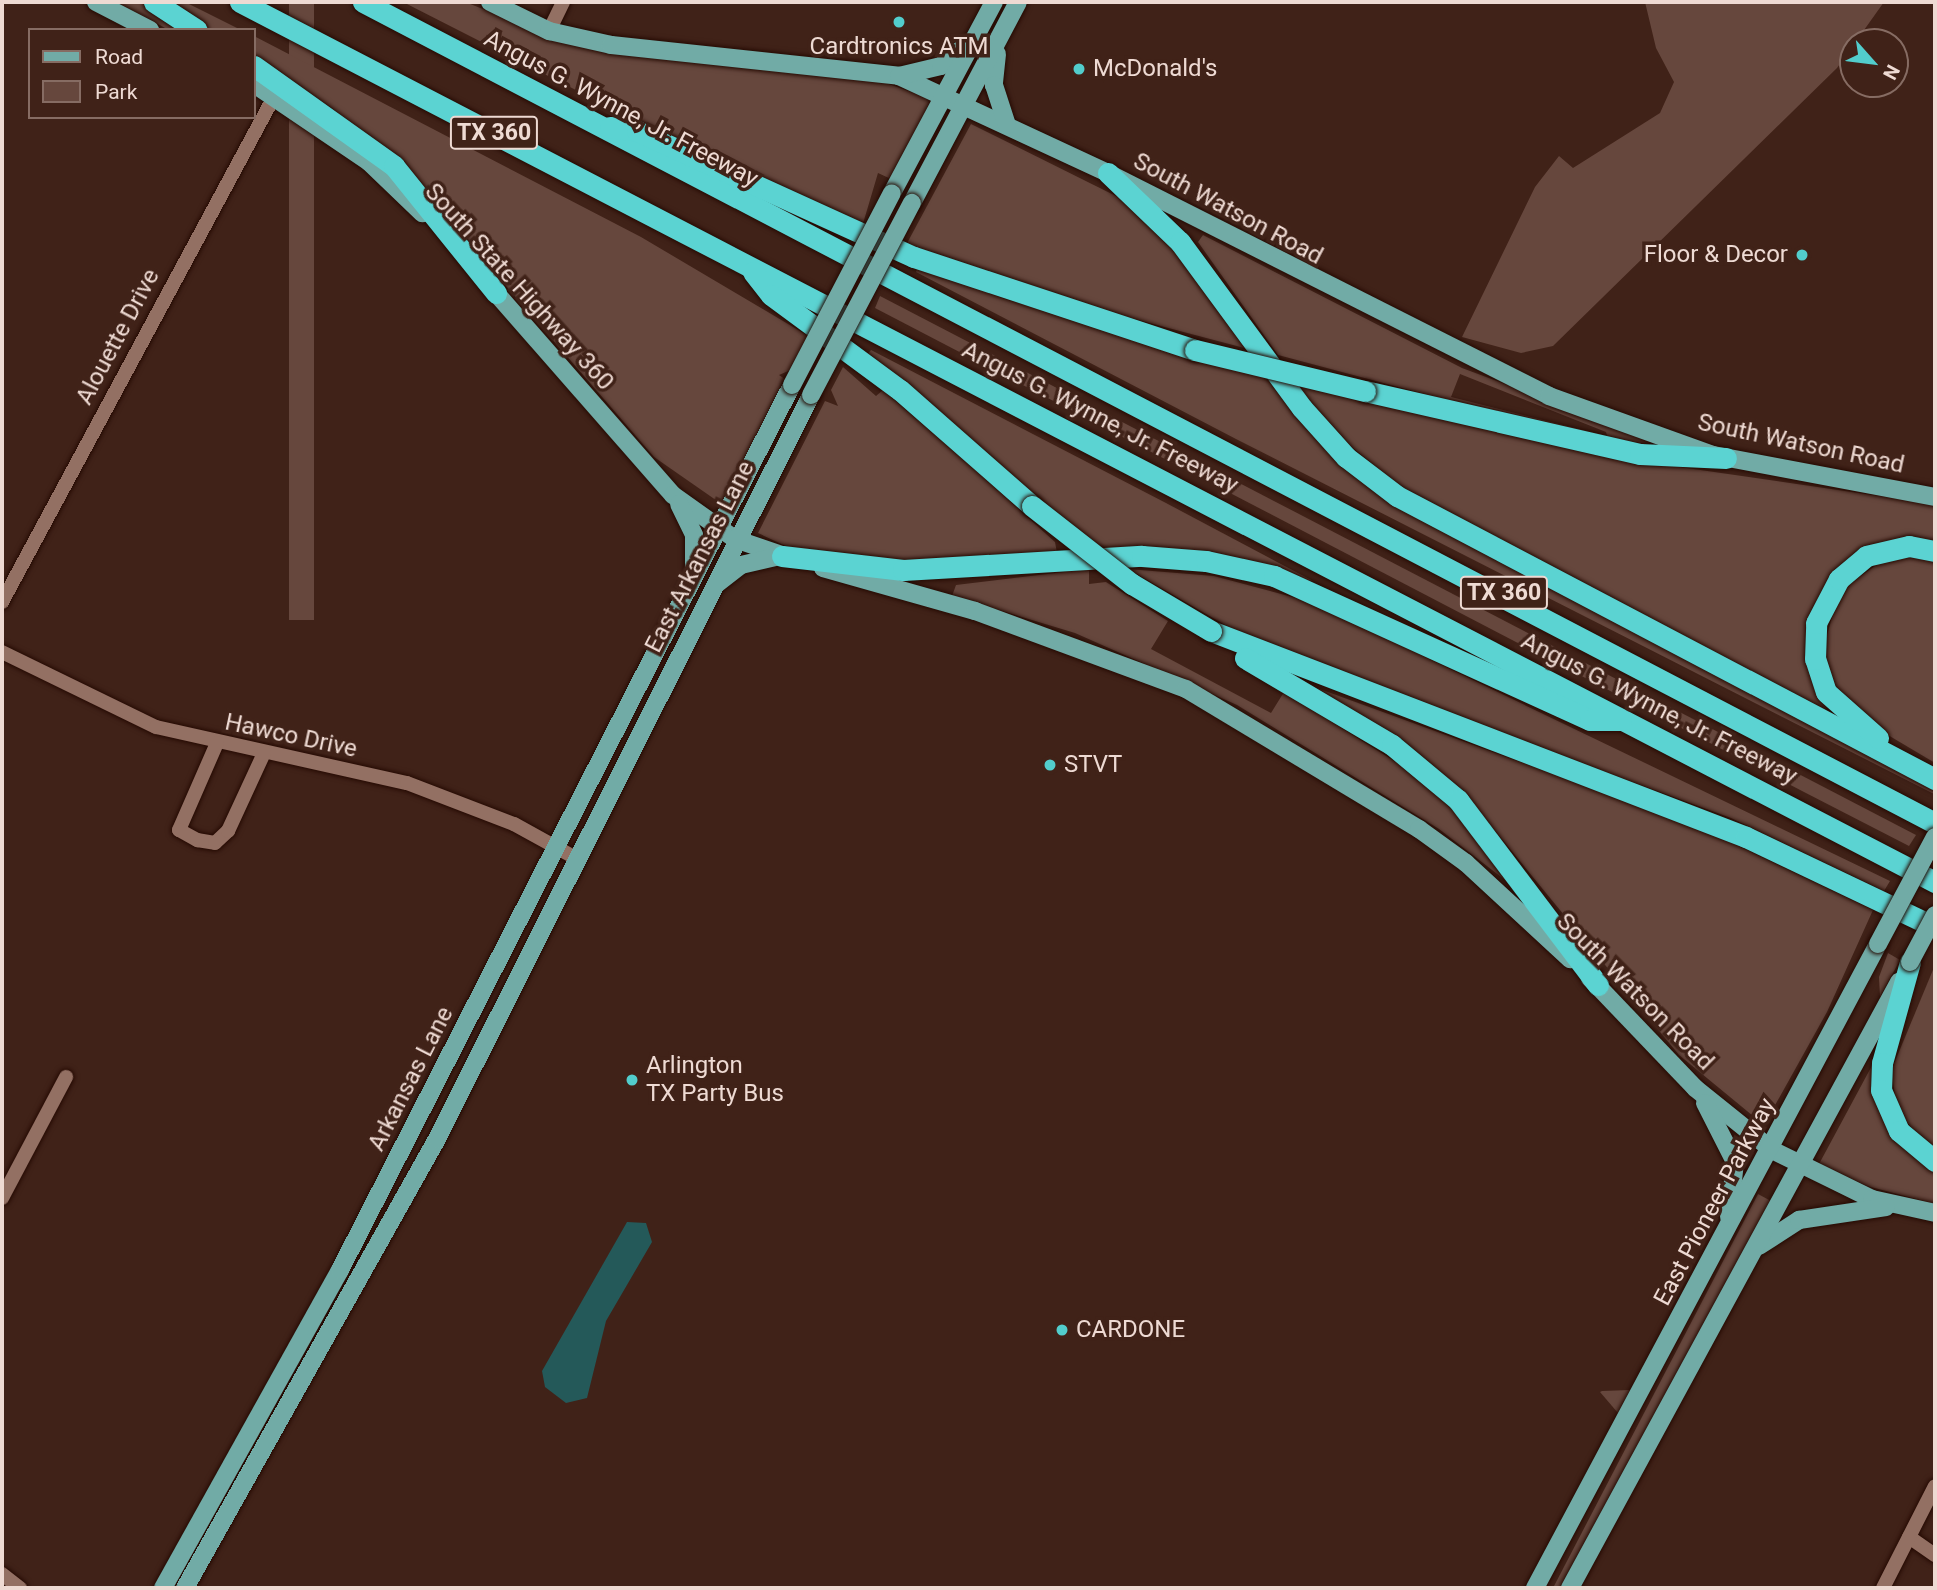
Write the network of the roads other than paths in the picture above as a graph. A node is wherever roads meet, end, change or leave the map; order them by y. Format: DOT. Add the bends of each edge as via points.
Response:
graph roads {
  1 [pos="96,2"];
  2 [pos="154,2"];
  3 [pos="240,2"];
  4 [pos="363,2"];
  5 [pos="490,2"];
  6 [pos="563,2"];
  7 [pos="994,2"];
  8 [pos="1018,2"];
  9 [pos="146,28"];
  10 [pos="194,28"];
  11 [pos="979,30"];
  12 [pos="1003,30"];
  13 [pos="549,31"];
  14 [pos="256,67"];
  15 [pos="899,76"];
  16 [pos="256,84"];
  17 [pos="275,94"];
  18 [pos="944,96"];
  19 [pos="964,105"];
  20 [pos="1007,125"];
  21 [pos="596,126"];
  22 [pos="1108,173"];
  23 [pos="747,265"];
  24 [pos="496,293"];
  25 [pos="1726,458"];
  26 [pos="673,495"];
  27 [pos="1935,497"];
  28 [pos="717,528"];
  29 [pos="735,539"];
  30 [pos="1935,551"];
  31 [pos="782,556"];
  32 [pos="691,587"];
  33 [pos="2,602"];
  34 [pos="704,603"];
  35 [pos="1211,631"];
  36 [pos="2,652"];
  37 [pos="1623,720"];
  38 [pos="217,743"];
  39 [pos="264,753"];
  40 [pos="1905,764"];
  41 [pos="1935,779"];
  42 [pos="1935,823"];
  43 [pos="1935,837"];
  44 [pos="566,853"];
  45 [pos="1935,882"];
  46 [pos="1935,915"];
  47 [pos="1935,927"];
  48 [pos="1910,962"];
  49 [pos="1598,985"];
  50 [pos="66,1077"];
  51 [pos="1695,1088"];
  52 [pos="437,1139"];
  53 [pos="1772,1150"];
  54 [pos="1935,1161"];
  55 [pos="1798,1165"];
  56 [pos="2,1198"];
  57 [pos="1895,1206"];
  58 [pos="1935,1213"];
  59 [pos="1726,1233"];
  60 [pos="1749,1256"];
  61 [pos="1935,1486"];
  62 [pos="1909,1537"];
  63 [pos="1935,1555"];
  64 [pos="2,1574"];
  65 [pos="1536,1587"];
  66 [pos="20,1588"];
  67 [pos="163,1588"];
  68 [pos="185,1588"];
  69 [pos="1570,1588"];
  70 [pos="1883,1588"];
  1 -- 9 [label="main road"];
  2 -- 10 [label="highway"];
  3 -- 23 [label="highway, Angus G. Wynne, Jr. Freeway / TX 360"];
  4 -- 21 [label="highway, Angus G. Wynne, Jr. Freeway / TX 360"];
  5 -- 13 [label="main road, South Watson Road"];
  6 -- 13 [label="street"];
  7 -- 11 [label="main road, East Arkansas Lane"];
  8 -- 12 [label="main road, East Arkansas Lane"];
  11 -- 15 [label="main road" via="941,66"];
  11 -- 18 [label="main road, East Arkansas Lane"];
  12 -- 19 [label="main road, East Arkansas Lane"];
  12 -- 20 [label="main road" via="993,75"];
  13 -- 15 [label="main road, South Watson Road" via="611,45"];
  14 -- 24 [label="highway" via="394,166"];
  15 -- 18 [label="main road, South Watson Road"];
  16 -- 17 [label="main road, South State Highway 360"];
  17 -- 24 [label="main road, South State Highway 360" via="369,162"];
  17 -- 33 [label="street, Alouette Drive"];
  18 -- 19 [label="main road, South Watson Road"];
  18 -- 28 [label="main road, East Arkansas Lane, bridge"];
  19 -- 20 [label="main road, South Watson Road"];
  19 -- 29 [label="main road, East Arkansas Lane, bridge"];
  20 -- 22 [label="main road, South Watson Road"];
  21 -- 25 [label="highway, bridge" via="637,131 914,257 1195,350 1640,454"];
  21 -- 42 [label="highway, Angus G. Wynne, Jr. Freeway / TX 360" via="1525,604"];
  22 -- 25 [label="main road, South Watson Road" via="1493,372"];
  22 -- 40 [label="highway" via="1180,242 1301,408 1346,457 1398,496"];
  23 -- 35 [label="highway, bridge" via="771,295 901,390 1032,506 1132,584"];
  23 -- 37 [label="highway, Angus G. Wynne, Jr. Freeway / TX 360"];
  24 -- 26 [label="main road, South State Highway 360"];
  25 -- 27 [label="main road, South Watson Road"];
  26 -- 28 [label="main road, South State Highway 360"];
  26 -- 32 [label="main road" via="694,535"];
  28 -- 29 [label="main road, South State Highway 360"];
  28 -- 32 [label="main road, East Arkansas Lane"];
  29 -- 31 [label="main road, South Watson Road"];
  29 -- 34 [label="main road, East Arkansas Lane"];
  30 -- 40 [label="highway" via="1909,546 1866,556 1839,579 1816,623 1815,659 1826,692"];
  31 -- 34 [label="main road" via="730,570"];
  31 -- 37 [label="highway" via="903,570 1142,556 1206,561 1274,576 1590,720"];
  31 -- 49 [label="main road, South Watson Road" via="975,611 1186,688 1466,863"];
  32 -- 44 [label="main road, Arkansas Lane"];
  34 -- 44 [label="main road, East Arkansas Lane"];
  35 -- 47 [label="highway" via="1746,836"];
  35 -- 49 [label="highway" via="1241,656 1392,745 1458,800"];
  36 -- 38 [label="street, Hawco Drive" via="156,727"];
  37 -- 45 [label="highway, Angus G. Wynne, Jr. Freeway / TX 360"];
  38 -- 39 [label="street, Hawco Drive"];
  38 -- 39 [label="street" via="179,830 197,840 215,843 228,831"];
  39 -- 44 [label="street, Hawco Drive" via="407,783"];
  40 -- 41 [label="highway"];
  43 -- 53 [label="main road, East Pioneer Parkway, bridge"];
  44 -- 52 [label="main road, East Arkansas Lane"];
  44 -- 67 [label="main road, Arkansas Lane"];
  46 -- 48 [label="main road, bridge"];
  48 -- 54 [label="highway" via="1882,1063 1881,1090 1899,1130"];
  48 -- 55 [label="main road"];
  49 -- 51 [label="main road, South Watson Road"];
  50 -- 56 [label="street"];
  51 -- 53 [label="main road, South Watson Road"];
  51 -- 59 [label="main road" via="1735,1161"];
  52 -- 68 [label="main road, Arkansas Lane"];
  53 -- 55 [label="main road, South Watson Road"];
  53 -- 59 [label="main road, East Pioneer Parkway"];
  55 -- 57 [label="main road, South Watson Road"];
  55 -- 60 [label="main road"];
  57 -- 58 [label="main road, South Watson Road"];
  57 -- 60 [label="main road" via="1799,1220"];
  59 -- 65 [label="main road, East Pioneer Parkway"];
  60 -- 69 [label="main road"];
  61 -- 62 [label="street"];
  62 -- 63 [label="street"];
  62 -- 70 [label="street"];
  64 -- 66 [label="street"];
}
